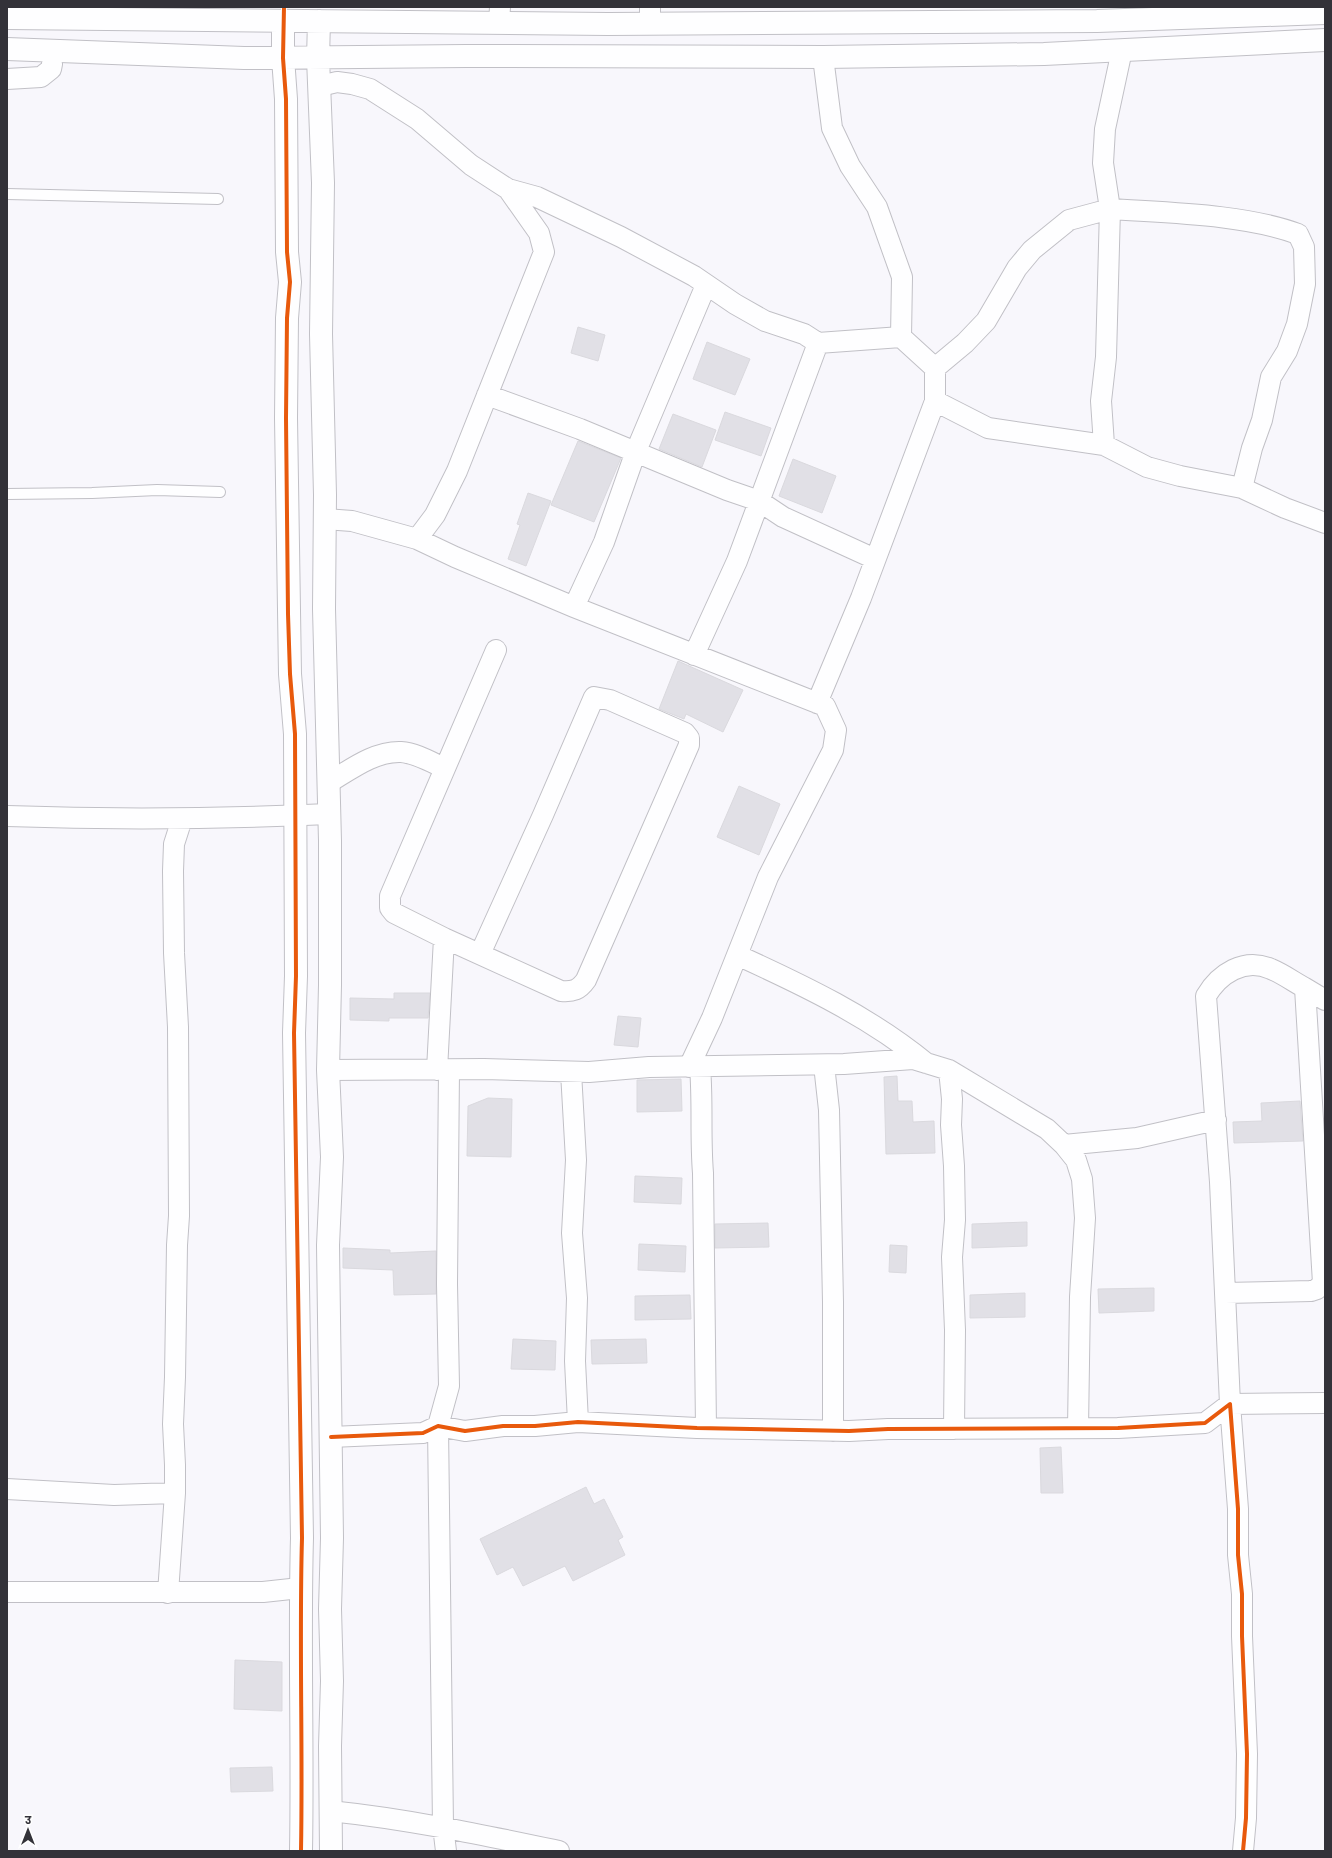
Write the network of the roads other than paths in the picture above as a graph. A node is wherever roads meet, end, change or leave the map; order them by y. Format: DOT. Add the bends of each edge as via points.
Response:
graph roads {
  1 [pos="36,13"];
  2 [pos="70,13"];
  3 [pos="1325,13"];
  4 [pos="283,14"];
  5 [pos="1106,14"];
  6 [pos="500,15"];
  7 [pos="982,15"];
  8 [pos="650,16"];
  9 [pos="7,18"];
  10 [pos="319,22"];
  11 [pos="1325,40"];
  12 [pos="7,49"];
  13 [pos="1122,50"];
  14 [pos="70,51"];
  15 [pos="44,57"];
  16 [pos="824,57"];
  17 [pos="283,58"];
  18 [pos="318,58"];
  19 [pos="7,79"];
  20 [pos="320,86"];
  21 [pos="508,189"];
  22 [pos="7,194"];
  23 [pos="218,199"];
  24 [pos="1110,208"];
  25 [pos="706,285"];
  26 [pos="901,337"];
  27 [pos="818,343"];
  28 [pos="935,368"];
  29 [pos="487,395"];
  30 [pos="935,401"];
  31 [pos="1104,446"];
  32 [pos="636,451"];
  33 [pos="1242,488"];
  34 [pos="220,492"];
  35 [pos="7,494"];
  36 [pos="759,501"];
  37 [pos="325,519"];
  38 [pos="1325,523"];
  39 [pos="417,539"];
  40 [pos="875,559"];
  41 [pos="574,607"];
  42 [pos="496,650"];
  43 [pos="694,655"];
  44 [pos="817,703"];
  45 [pos="444,768"];
  46 [pos="328,783"];
  47 [pos="329,814"];
  48 [pos="7,816"];
  49 [pos="294,816"];
  50 [pos="182,819"];
  51 [pos="444,938"];
  52 [pos="480,954"];
  53 [pos="737,955"];
  54 [pos="1305,988"];
  55 [pos="1325,1000"];
  56 [pos="926,1063"];
  57 [pos="824,1065"];
  58 [pos="694,1067"];
  59 [pos="328,1070"];
  60 [pos="443,1070"];
  61 [pos="949,1070"];
  62 [pos="572,1072"];
  63 [pos="1319,1109"];
  64 [pos="1216,1120"];
  65 [pos="1064,1144"];
  66 [pos="1225,1294"];
  67 [pos="1325,1403"];
  68 [pos="1230,1404"];
  69 [pos="578,1422"];
  70 [pos="438,1426"];
  71 [pos="706,1428"];
  72 [pos="1078,1428"];
  73 [pos="954,1429"];
  74 [pos="833,1431"];
  75 [pos="331,1437"];
  76 [pos="7,1490"];
  77 [pos="175,1494"];
  78 [pos="300,1588"];
  79 [pos="7,1592"];
  80 [pos="168,1593"];
  81 [pos="330,1811"];
  82 [pos="443,1826"];
  83 [pos="301,1851"];
  84 [pos="331,1851"];
  85 [pos="446,1851"];
  86 [pos="559,1851"];
  87 [pos="1243,1851"];
  1 -- 2 [label="street"];
  1 -- 9 [label="street"];
  1 -- 15 [label="street"];
  2 -- 4 [label="street"];
  2 -- 14 [label="street"];
  3 -- 5 [label="street"];
  4 -- 10 [label="street"];
  4 -- 17 [label="street"];
  5 -- 7 [label="street"];
  6 -- 8 [label="street"];
  6 -- 10 [label="street"];
  7 -- 8 [label="street"];
  10 -- 18 [label="street"];
  11 -- 13 [label="street"];
  12 -- 15 [label="street"];
  13 -- 16 [label="street" via="1044,54"];
  13 -- 24 [label="street" via="1105,129 1103,163"];
  14 -- 15 [label="street"];
  14 -- 17 [label="street"];
  15 -- 19 [label="street" via="51,69 41,78"];
  16 -- 18 [label="street"];
  16 -- 26 [label="street" via="832,128 850,166 877,207 902,277"];
  17 -- 18 [label="street"];
  17 -- 49 [label="street" via="286,99 287,252 290,282 286,418 290,674 295,734"];
  18 -- 20 [label="street"];
  20 -- 21 [label="street" via="337,82 352,84 381,95 417,119 471,165"];
  20 -- 37 [label="street"];
  21 -- 25 [label="street" via="537,197 621,237"];
  21 -- 29 [label="street" via="539,233 544,252"];
  22 -- 23 [label="lane"];
  24 -- 28 [label="street" via="1069,220 1032,250 1017,268 986,320 965,343"];
  24 -- 31 [label="street" via="1106,358 1101,401"];
  24 -- 33 [label="street" via="1221,218 1282,228 1298,234 1304,247 1305,284 1297,324 1287,350 1271,376 1262,420"];
  25 -- 27 [label="street" via="765,320 804,334"];
  25 -- 32 [label="street"];
  26 -- 27 [label="street"];
  26 -- 28 [label="street"];
  27 -- 36 [label="street"];
  28 -- 30 [label="street"];
  29 -- 32 [label="street"];
  29 -- 39 [label="street" via="442,503"];
  30 -- 31 [label="street" via="988,428"];
  30 -- 40 [label="street"];
  31 -- 33 [label="street" via="1148,467"];
  32 -- 36 [label="street"];
  32 -- 41 [label="street" via="604,542"];
  33 -- 38 [label="street"];
  34 -- 35 [label="lane" via="157,490"];
  36 -- 40 [label="street" via="782,517"];
  36 -- 43 [label="street" via="737,561"];
  37 -- 39 [label="street" via="352,521"];
  37 -- 46 [label="street" via="324,609"];
  39 -- 41 [label="street"];
  40 -- 44 [label="street"];
  41 -- 43 [label="street"];
  42 -- 45 [label="street"];
  43 -- 44 [label="street"];
  44 -- 53 [label="street" via="825,706 836,730 833,750 768,877"];
  45 -- 46 [label="street" via="416,755 401,752 378,756"];
  45 -- 51 [label="street" via="390,896 390,908 394,913"];
  46 -- 47 [label="street"];
  47 -- 49 [label="street"];
  47 -- 59 [label="street"];
  48 -- 50 [label="street"];
  49 -- 50 [label="street"];
  49 -- 78 [label="street" via="294,1033 301,1422"];
  50 -- 77 [label="street" via="174,844 173,871 179,1118 176,1378 173,1424"];
  51 -- 52 [label="street"];
  51 -- 60 [label="street"];
  52 -- 52 [label="street" via="561,991 571,992 580,989 689,745 689,738 685,733 610,700 594,697"];
  53 -- 56 [label="street" via="840,1005 909,1049"];
  53 -- 58 [label="street"];
  54 -- 55 [label="street"];
  54 -- 63 [label="street"];
  54 -- 64 [label="street" via="1270,968 1253,964 1223,975 1213,985 1206,996"];
  56 -- 57 [label="street" via="913,1059"];
  56 -- 61 [label="street"];
  57 -- 58 [label="street"];
  57 -- 74 [label="street" via="829,1110"];
  58 -- 62 [label="street"];
  58 -- 71 [label="street" via="702,1094 700,1140 703,1173"];
  59 -- 60 [label="street"];
  59 -- 75 [label="street" via="332,1157 328,1245"];
  60 -- 62 [label="street"];
  60 -- 70 [label="street" via="449,1386"];
  61 -- 65 [label="street" via="1047,1129"];
  61 -- 73 [label="street" via="955,1220 952,1256 955,1330"];
  62 -- 69 [label="street" via="576,1160 572,1233 577,1298 575,1361"];
  63 -- 66 [label="street" via="1322,1283 1311,1291"];
  64 -- 65 [label="street" via="1137,1138"];
  64 -- 66 [label="street"];
  65 -- 72 [label="street" via="1076,1160 1082,1179 1085,1218 1080,1297"];
  66 -- 68 [label="street"];
  67 -- 68 [label="street"];
  68 -- 72 [label="street" via="1205,1423"];
  68 -- 87 [label="street" via="1238,1509 1247,1746"];
  69 -- 70 [label="street" via="465,1431"];
  69 -- 71 [label="street"];
  70 -- 75 [label="street" via="423,1433"];
  70 -- 82 [label="street"];
  71 -- 74 [label="street"];
  72 -- 73 [label="street"];
  73 -- 74 [label="street"];
  75 -- 81 [label="street"];
  76 -- 77 [label="street" via="114,1495"];
  77 -- 80 [label="street"];
  78 -- 80 [label="street" via="263,1592"];
  78 -- 83 [label="street"];
  79 -- 80 [label="street"];
  81 -- 82 [label="street"];
  81 -- 84 [label="street"];
  82 -- 85 [label="street"];
  82 -- 86 [label="street"];
}
